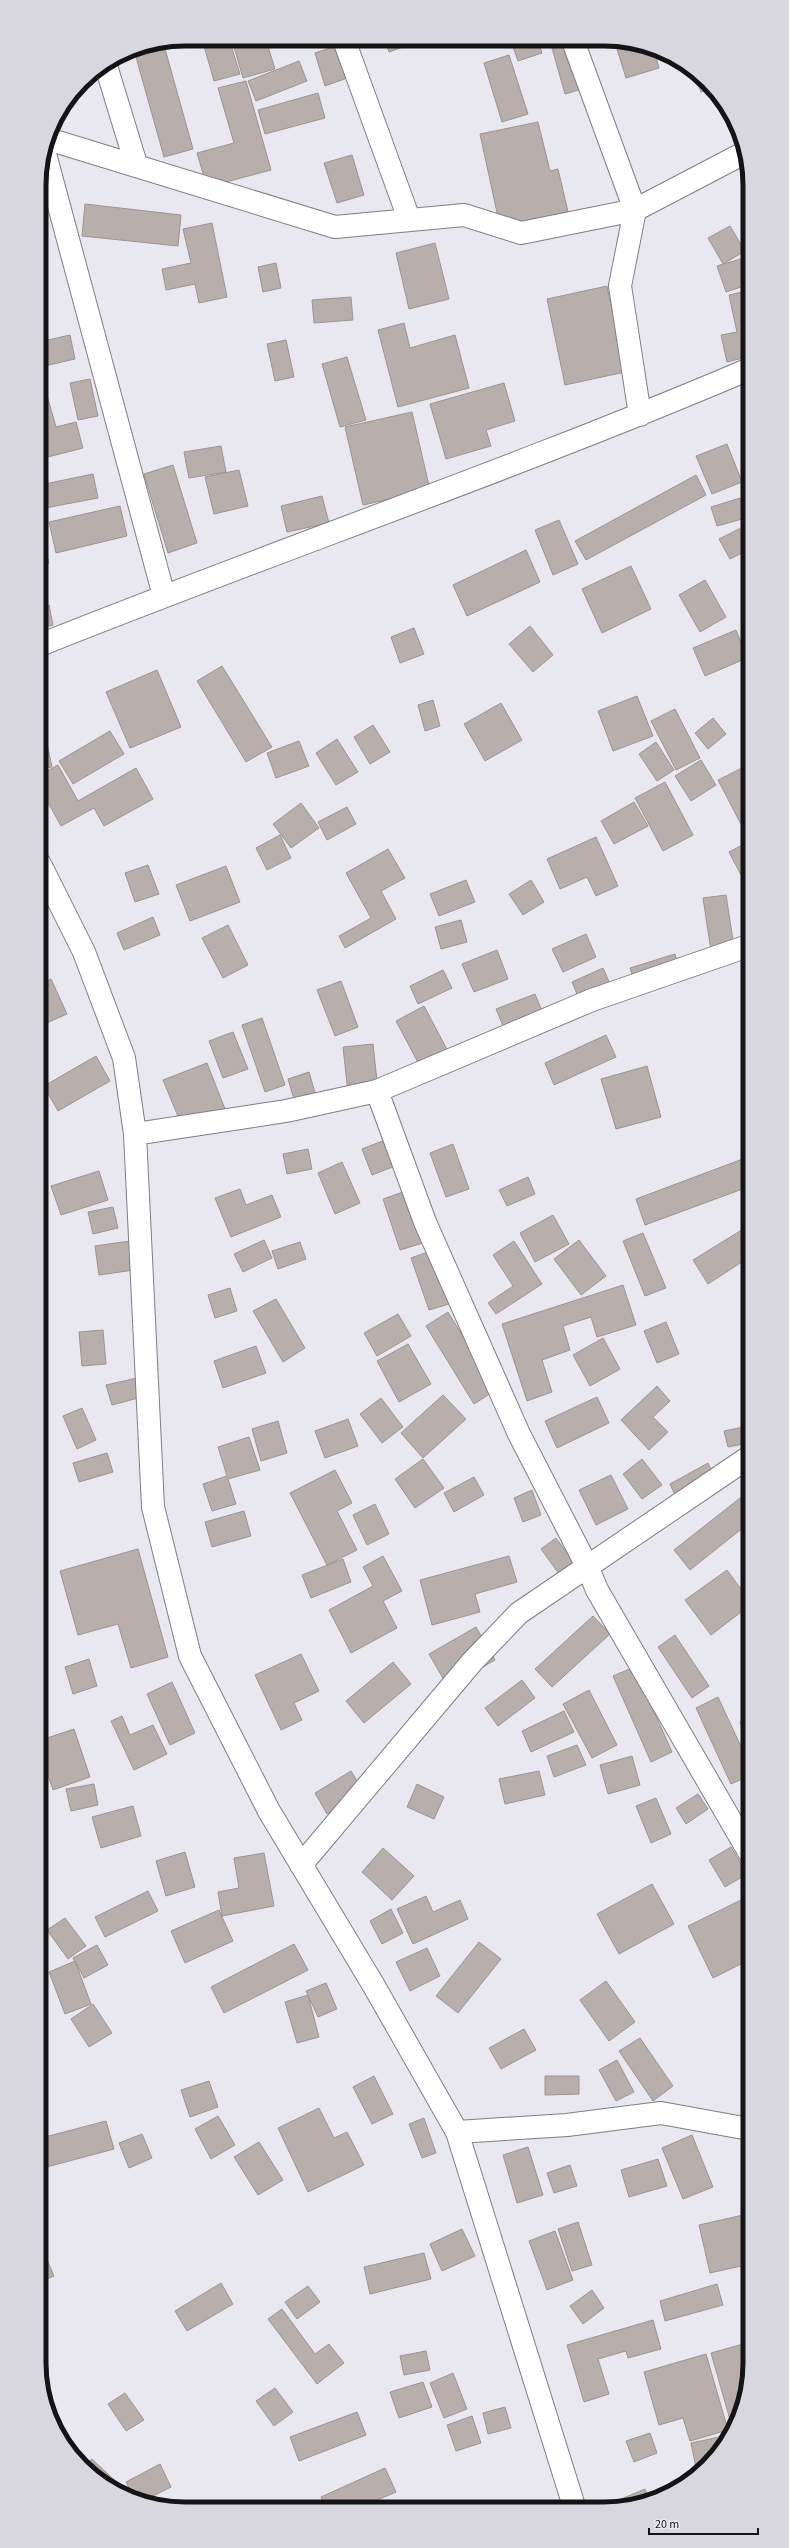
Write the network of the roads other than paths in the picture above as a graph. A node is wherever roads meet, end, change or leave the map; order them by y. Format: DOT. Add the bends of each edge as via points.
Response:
graph roads {
  1 [pos="346,46"];
  2 [pos="574,46"];
  3 [pos="107,70"];
  4 [pos="53,140"];
  5 [pos="739,155"];
  6 [pos="136,164"];
  7 [pos="47,166"];
  8 [pos="635,210"];
  9 [pos="409,219"];
  10 [pos="743,372"];
  11 [pos="640,415"];
  12 [pos="164,596"];
  13 [pos="46,643"];
  14 [pos="46,876"];
  15 [pos="743,948"];
  16 [pos="377,1091"];
  17 [pos="135,1134"];
  18 [pos="743,1461"];
  19 [pos="588,1568"];
  20 [pos="743,1842"];
  21 [pos="302,1865"];
  22 [pos="743,2128"];
  23 [pos="457,2132"];
  24 [pos="573,2502"];
  1 -- 9 [label="street"];
  2 -- 8 [label="street"];
  3 -- 6 [label="street"];
  4 -- 6 [label="street"];
  5 -- 8 [label="street"];
  6 -- 9 [label="street" via="335,227"];
  7 -- 12 [label="street"];
  8 -- 9 [label="street" via="521,233 464,215"];
  8 -- 11 [label="street" via="620,286"];
  10 -- 11 [label="street"];
  11 -- 12 [label="street"];
  12 -- 13 [label="street"];
  14 -- 17 [label="street" via="84,952 124,1058"];
  15 -- 16 [label="street" via="592,1000"];
  16 -- 17 [label="street" via="286,1111"];
  16 -- 19 [label="street" via="426,1222 519,1434"];
  17 -- 21 [label="street" via="153,1507 190,1656 269,1811"];
  18 -- 19 [label="street"];
  19 -- 20 [label="street" via="597,1590"];
  19 -- 21 [label="street" via="519,1613 472,1662"];
  21 -- 23 [label="street"];
  22 -- 23 [label="street" via="661,2113 567,2125"];
  23 -- 24 [label="street"];
}
